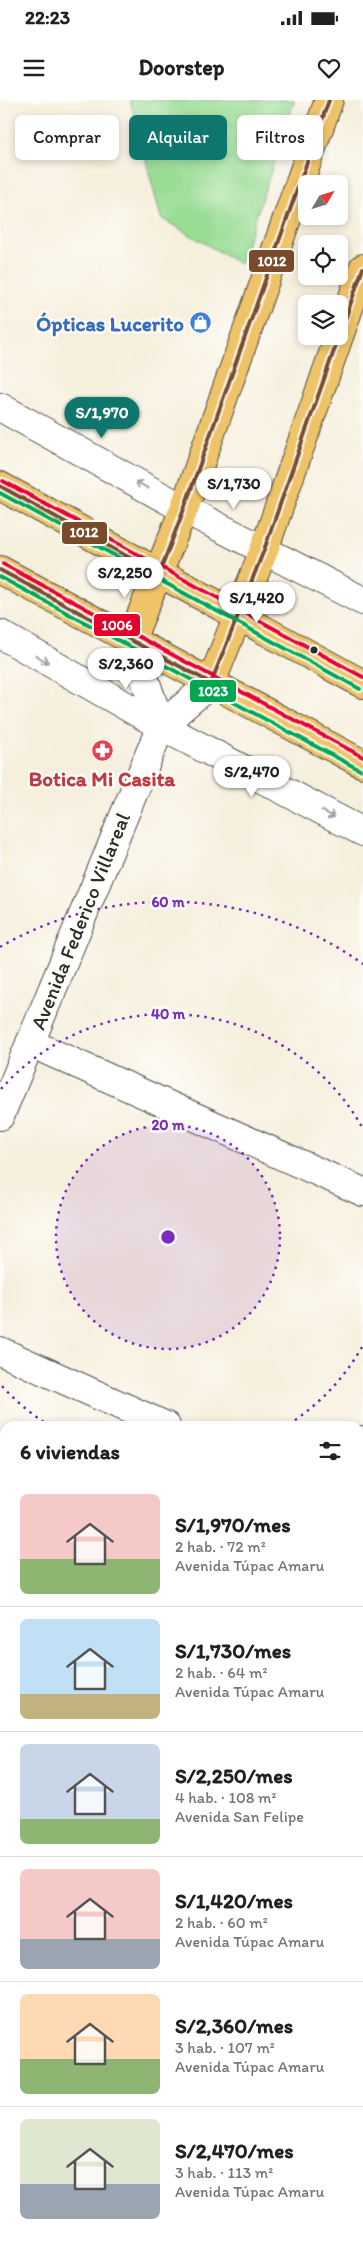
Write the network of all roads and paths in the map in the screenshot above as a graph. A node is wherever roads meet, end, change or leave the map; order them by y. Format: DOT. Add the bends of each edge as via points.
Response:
graph roads {
  1 [pos="329,100"];
  2 [pos="363,268"];
  3 [pos="358,302"];
  4 [pos="0,407"];
  5 [pos="0,486"];
  6 [pos="184,509"];
  7 [pos="264,550"];
  8 [pos="0,570"];
  9 [pos="159,574"];
  10 [pos="363,602"];
  11 [pos="237,617"];
  12 [pos="0,634"];
  13 [pos="131,640"];
  14 [pos="211,682"];
  15 [pos="363,684"];
  16 [pos="161,726"];
  17 [pos="363,764"];
  18 [pos="363,832"];
  19 [pos="30,1043"];
  20 [pos="0,1116"];
  21 [pos="363,1192"];
  22 [pos="0,1351"];
  23 [pos="155,1421"];
  1 -- 6 [label="main road"];
  2 -- 3 [label="main road"];
  3 -- 7 [label="main road"];
  6 -- 4 [label="street, one-way"];
  5 -- 9 [label="main road"];
  6 -- 7 [label="street"];
  6 -- 9 [label="main road"];
  7 -- 10 [label="street"];
  7 -- 11 [label="main road"];
  8 -- 13 [label="main road"];
  9 -- 11 [label="main road"];
  9 -- 13 [label="main road"];
  11 -- 14 [label="main road"];
  11 -- 15 [label="main road"];
  12 -- 16 [label="street, one-way"];
  13 -- 14 [label="main road"];
  13 -- 16 [label="street"];
  14 -- 16 [label="street, Avenida Federico Villareal"];
  14 -- 17 [label="main road"];
  16 -- 18 [label="street, one-way"];
  16 -- 19 [label="street, Avenida Federico Villareal"];
  19 -- 20 [label="street, Avenida Federico Villareal"];
  19 -- 21 [label="street"];
  22 -- 23 [label="street"];
}
